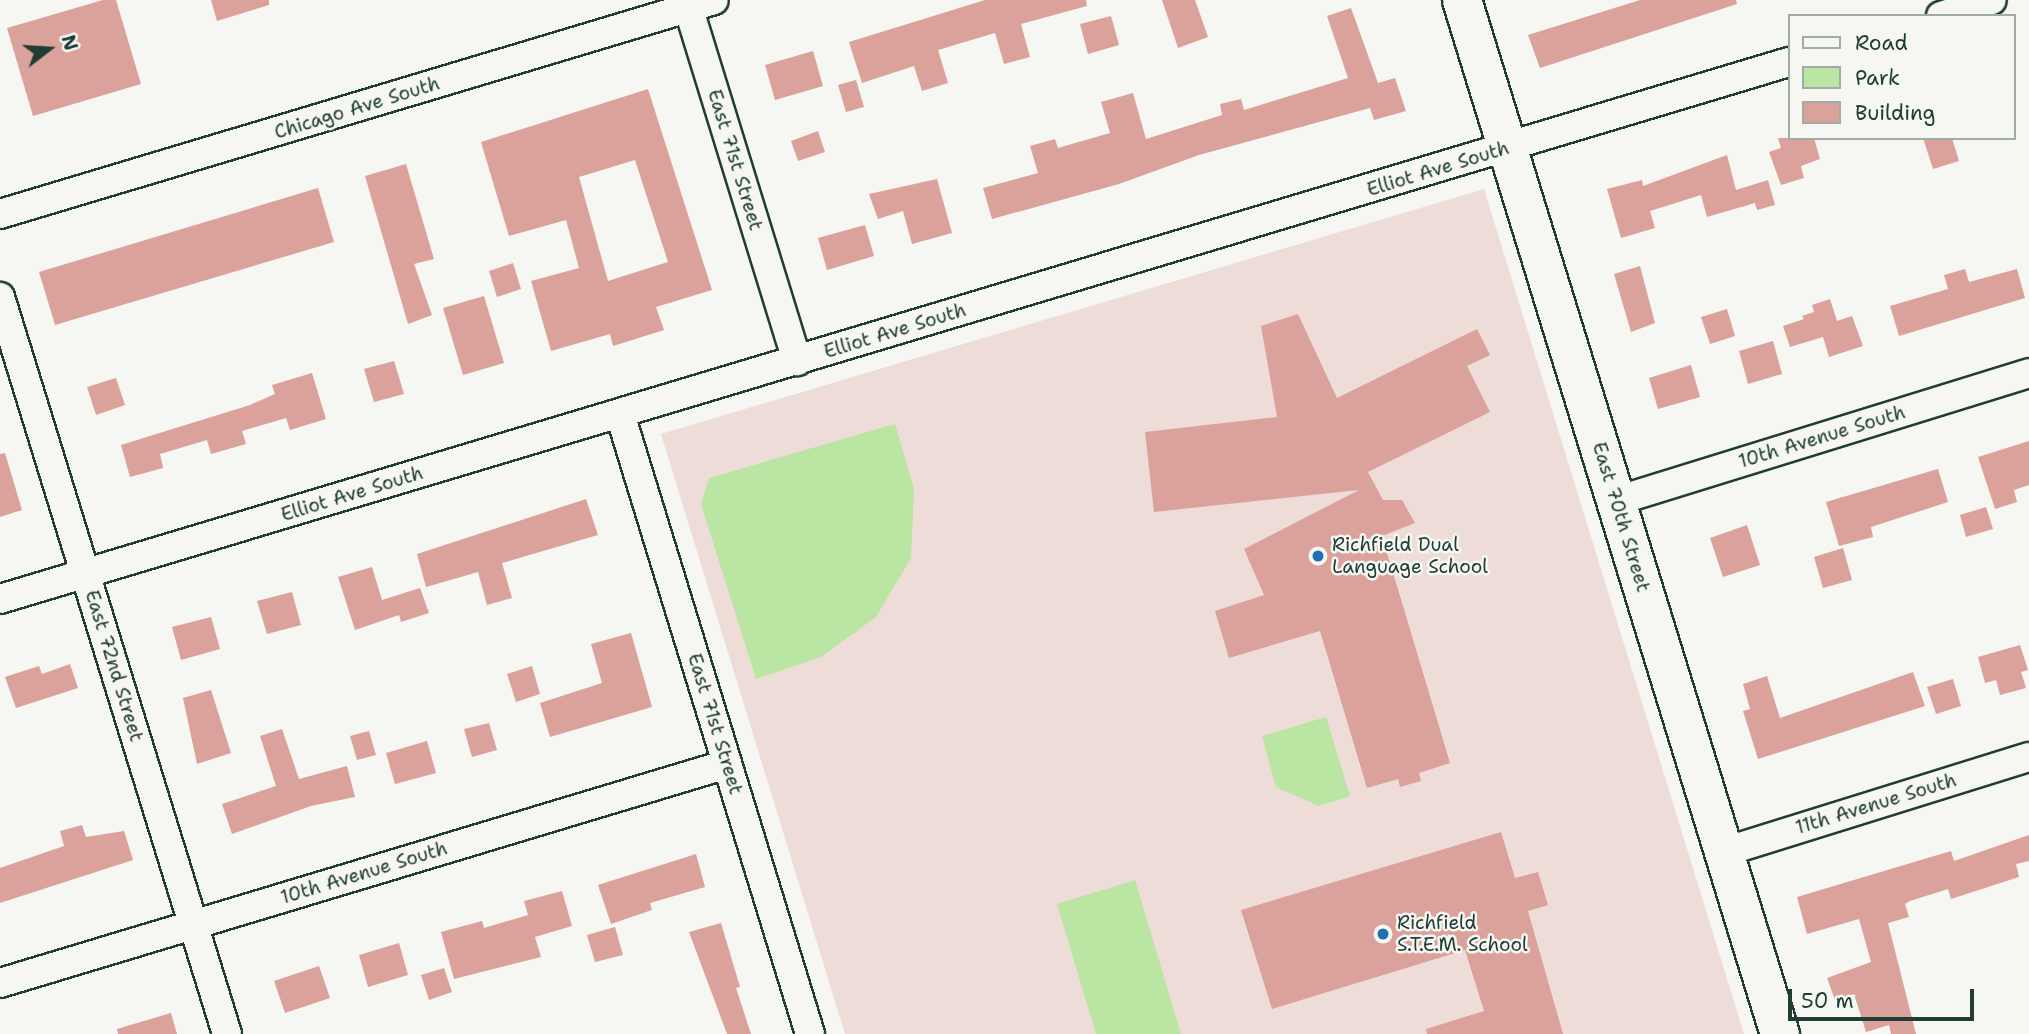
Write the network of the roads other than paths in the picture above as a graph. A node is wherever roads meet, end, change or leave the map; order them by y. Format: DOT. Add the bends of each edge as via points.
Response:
graph roads {
  1 [pos="1462,0"];
  2 [pos="1992,0"];
  3 [pos="696,3"];
  4 [pos="1947,14"];
  5 [pos="1787,63"];
  6 [pos="1507,148"];
  7 [pos="0,214"];
  8 [pos="0,297"];
  9 [pos="797,361"];
  10 [pos="2029,373"];
  11 [pos="620,414"];
  12 [pos="1616,501"];
  13 [pos="86,573"];
  14 [pos="0,599"];
  15 [pos="2029,757"];
  16 [pos="727,764"];
  17 [pos="1724,852"];
  18 [pos="195,924"];
  19 [pos="0,983"];
  20 [pos="227,1034"];
  21 [pos="810,1034"];
  22 [pos="1780,1034"];
  1 -- 6 [label="street, East 70th Street"];
  2 -- 4 [label="street"];
  3 -- 7 [label="street, Chicago Ave South"];
  3 -- 9 [label="street, East 71st Street"];
  5 -- 6 [label="street, Elliot Ave South"];
  6 -- 9 [label="street, Elliot Ave South"];
  6 -- 12 [label="street, East 70th Street"];
  8 -- 13 [label="street, East 72nd Street"];
  9 -- 11 [label="street, Elliot Ave South"];
  10 -- 12 [label="street, 10th Avenue South"];
  11 -- 13 [label="street, Elliot Ave South"];
  11 -- 16 [label="street, East 71st Street"];
  12 -- 17 [label="street, East 70th Street"];
  13 -- 14 [label="street, Elliot Ave South"];
  13 -- 18 [label="street, East 72nd Street"];
  15 -- 17 [label="street, 11th Avenue South"];
  16 -- 18 [label="street, 10th Avenue South"];
  16 -- 21 [label="street, East 71st Street"];
  17 -- 22 [label="street, East 70th Street"];
  18 -- 19 [label="street, 10th Avenue South"];
  18 -- 20 [label="street, East 72nd Street"];
}
